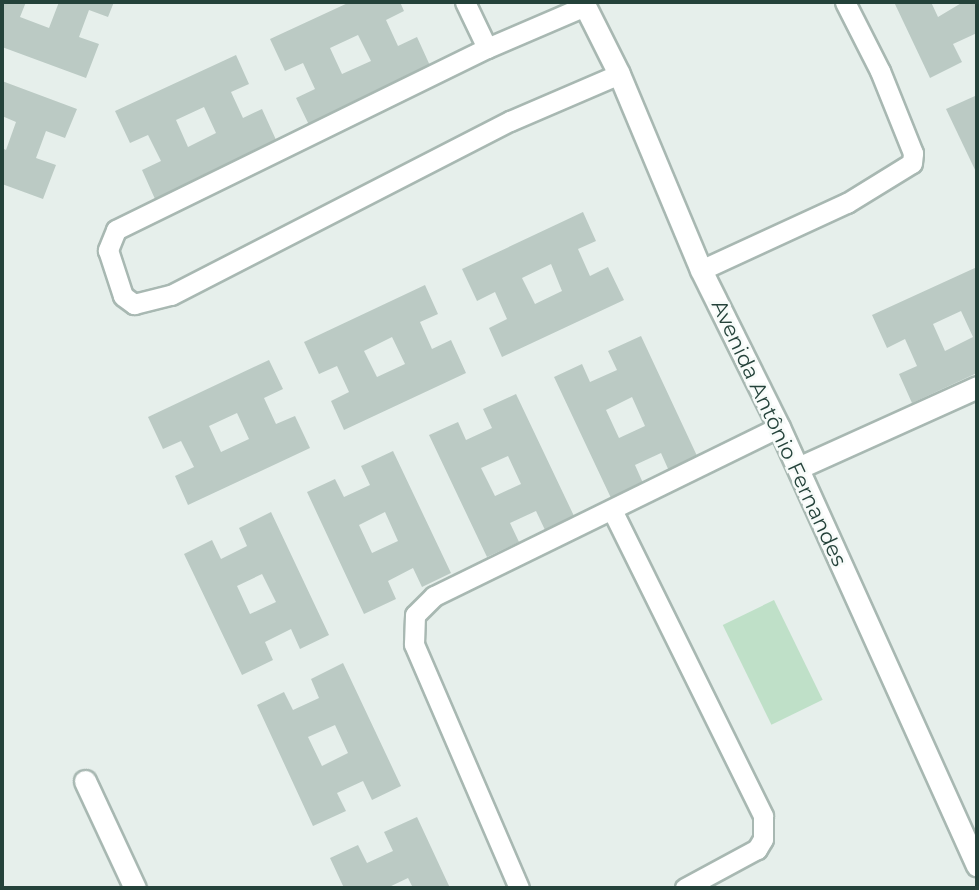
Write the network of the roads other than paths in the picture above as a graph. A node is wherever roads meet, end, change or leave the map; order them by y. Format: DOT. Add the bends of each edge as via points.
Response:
graph roads {
  1 [pos="465,2"];
  2 [pos="845,2"];
  3 [pos="584,4"];
  4 [pos="488,48"];
  5 [pos="619,74"];
  6 [pos="701,270"];
  7 [pos="977,387"];
  8 [pos="779,427"];
  9 [pos="798,468"];
  10 [pos="612,512"];
  11 [pos="85,781"];
  12 [pos="977,865"];
  13 [pos="135,888"];
  14 [pos="519,888"];
  15 [pos="685,888"];
  1 -- 4 [label="lane"];
  2 -- 6 [label="lane" via="880,71 913,153 912,163 847,203"];
  3 -- 4 [label="lane"];
  3 -- 5 [label="street, Avenida Antônio Fernandes"];
  4 -- 5 [label="lane" via="116,230 108,250 123,296 134,304 171,295 510,121"];
  5 -- 6 [label="street, Avenida Antônio Fernandes"];
  6 -- 8 [label="street, Avenida Antônio Fernandes"];
  7 -- 9 [label="street"];
  8 -- 9 [label="street, Avenida Antônio Fernandes"];
  8 -- 10 [label="lane"];
  9 -- 12 [label="street, Avenida Antônio Fernandes"];
  10 -- 14 [label="lane" via="434,596 424,603 412,626 425,672"];
  10 -- 15 [label="lane" via="763,816 763,839 757,849"];
  11 -- 13 [label="street"];
}
